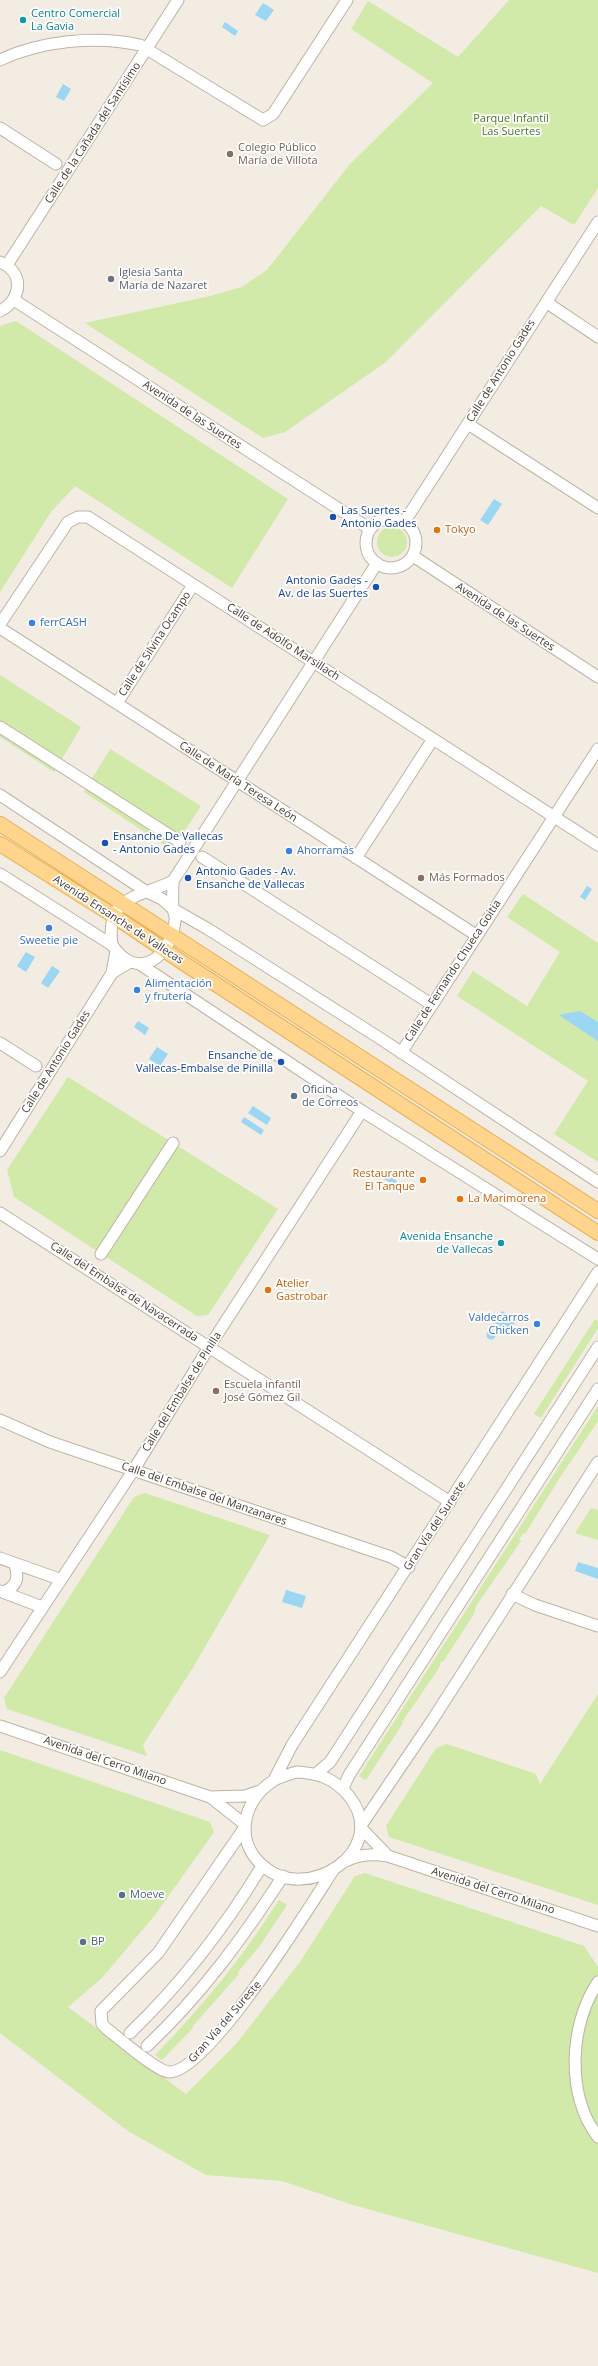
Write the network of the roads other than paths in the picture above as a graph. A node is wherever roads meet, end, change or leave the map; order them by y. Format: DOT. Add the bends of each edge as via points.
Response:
graph roads {
  1 [pos="178,0"];
  2 [pos="347,0"];
  3 [pos="147,50"];
  4 [pos="0,60"];
  5 [pos="0,128"];
  6 [pos="56,164"];
  7 [pos="598,222"];
  8 [pos="3,264"];
  9 [pos="14,300"];
  10 [pos="546,302"];
  11 [pos="0,311"];
  12 [pos="598,337"];
  13 [pos="468,424"];
  14 [pos="598,508"];
  15 [pos="405,521"];
  16 [pos="370,529"];
  17 [pos="413,556"];
  18 [pos="377,563"];
  19 [pos="193,585"];
  20 [pos="0,624"];
  21 [pos="0,628"];
  22 [pos="313,662"];
  23 [pos="598,677"];
  24 [pos="117,703"];
  25 [pos="0,727"];
  26 [pos="433,739"];
  27 [pos="598,749"];
  28 [pos="237,781"];
  29 [pos="0,795"];
  30 [pos="554,817"];
  31 [pos="0,824"];
  32 [pos="180,842"];
  33 [pos="0,844"];
  34 [pos="598,845"];
  35 [pos="202,857"];
  36 [pos="356,858"];
  37 [pos="0,874"];
  38 [pos="173,881"];
  39 [pos="147,892"];
  40 [pos="123,903"];
  41 [pos="174,909"];
  42 [pos="114,916"];
  43 [pos="476,934"];
  44 [pos="172,935"];
  45 [pos="114,948"];
  46 [pos="165,950"];
  47 [pos="136,963"];
  48 [pos="112,973"];
  49 [pos="431,1004"];
  50 [pos="0,1044"];
  51 [pos="401,1052"];
  52 [pos="36,1066"];
  53 [pos="362,1111"];
  54 [pos="173,1143"];
  55 [pos="0,1151"];
  56 [pos="598,1182"];
  57 [pos="598,1211"];
  58 [pos="0,1213"];
  59 [pos="598,1234"];
  60 [pos="101,1254"];
  61 [pos="598,1259"];
  62 [pos="598,1272"];
  63 [pos="209,1346"];
  64 [pos="598,1347"];
  65 [pos="598,1389"];
  66 [pos="0,1420"];
  67 [pos="598,1462"];
  68 [pos="133,1471"];
  69 [pos="450,1502"];
  70 [pos="0,1558"];
  71 [pos="15,1565"];
  72 [pos="409,1567"];
  73 [pos="59,1579"];
  74 [pos="2,1591"];
  75 [pos="512,1594"];
  76 [pos="42,1607"];
  77 [pos="598,1626"];
  78 [pos="0,1672"];
  79 [pos="0,1726"];
  80 [pos="317,1773"];
  81 [pos="274,1780"];
  82 [pos="343,1788"];
  83 [pos="260,1792"];
  84 [pos="210,1796"];
  85 [pos="362,1826"];
  86 [pos="243,1827"];
  87 [pos="388,1856"];
  88 [pos="262,1866"];
  89 [pos="337,1866"];
  90 [pos="283,1876"];
  91 [pos="598,1926"];
  92 [pos="598,1982"];
  93 [pos="130,2033"];
  94 [pos="147,2046"];
  95 [pos="598,2137"];
  1 -- 3 [label="street, Calle de la Cañada del Santísimo"];
  2 -- 3 [label="street" via="273,114 263,120"];
  3 -- 4 [label="street" via="125,42 95,41 46,46"];
  3 -- 8 [label="street, Calle de la Cañada del Santísimo"];
  5 -- 6 [label="street"];
  7 -- 10 [label="street, Calle de Antonio Gades"];
  8 -- 9 [label="street" via="14,272 18,281 18,292"];
  9 -- 11 [label="street"];
  9 -- 16 [label="street, Avenida de las Suertes"];
  10 -- 12 [label="street"];
  10 -- 13 [label="street, Calle de Antonio Gades"];
  13 -- 14 [label="street"];
  13 -- 15 [label="street, Calle de Antonio Gades"];
  15 -- 16 [label="street" via="386,518"];
  15 -- 17 [label="street" via="416,535"];
  16 -- 18 [label="street" via="366,546 370,556"];
  17 -- 18 [label="street" via="407,563 398,567 386,567"];
  17 -- 23 [label="street, Avenida de las Suertes"];
  18 -- 22 [label="street"];
  19 -- 20 [label="street, Calle de Adolfo Marsillach" via="101,524 78,517 68,522 58,534"];
  19 -- 22 [label="street, Calle de Adolfo Marsillach"];
  19 -- 24 [label="street, Calle de Silvina Ocampo"];
  21 -- 24 [label="street, Calle de María Teresa León"];
  22 -- 26 [label="street, Calle de Adolfo Marsillach"];
  22 -- 28 [label="street"];
  24 -- 28 [label="street, Calle de María Teresa León"];
  25 -- 32 [label="street"];
  26 -- 30 [label="street, Calle de Adolfo Marsillach"];
  26 -- 36 [label="street"];
  27 -- 30 [label="street, Calle de Fernando Chueca Goitia"];
  28 -- 36 [label="street, Calle de María Teresa León"];
  28 -- 38 [label="street"];
  29 -- 39 [label="street"];
  30 -- 34 [label="street, Calle de Adolfo Marsillach"];
  30 -- 43 [label="street, Calle de Fernando Chueca Goitia"];
  31 -- 40 [label="main road, Avenida Ensanche de Vallecas"];
  33 -- 42 [label="main road, Avenida Ensanche de Vallecas"];
  35 -- 49 [label="street"];
  36 -- 43 [label="street, Calle de María Teresa León"];
  37 -- 45 [label="street"];
  38 -- 39 [label="street, Calle de Antonio Gades"];
  38 -- 41 [label="street, Calle de Antonio Gades"];
  39 -- 40 [label="street, Calle de Antonio Gades" via="132,896"];
  39 -- 41 [label="street" via="162,899"];
  40 -- 42 [label="street, Calle de Antonio Gades"];
  40 -- 44 [label="main road, Avenida Ensanche de Vallecas"];
  41 -- 44 [label="street, Calle de Antonio Gades" via="176,919"];
  41 -- 51 [label="street"];
  42 -- 45 [label="street, Calle de Antonio Gades" via="110,932"];
  42 -- 46 [label="main road, Avenida Ensanche de Vallecas"];
  43 -- 49 [label="street, Calle de Fernando Chueca Goitia"];
  44 -- 46 [label="street, Calle de Antonio Gades"];
  44 -- 57 [label="main road, Avenida Ensanche de Vallecas"];
  45 -- 47 [label="street"];
  45 -- 48 [label="street, Calle de Antonio Gades"];
  46 -- 47 [label="street, Calle de Antonio Gades" via="154,962"];
  46 -- 59 [label="main road, Avenida Ensanche de Vallecas"];
  47 -- 48 [label="street, Calle de Antonio Gades"];
  47 -- 53 [label="street"];
  48 -- 55 [label="street, Calle de Antonio Gades"];
  49 -- 51 [label="street, Calle de Fernando Chueca Goitia"];
  50 -- 52 [label="street"];
  51 -- 56 [label="street"];
  53 -- 61 [label="street"];
  53 -- 63 [label="street, Calle del Embalse de Pinilla"];
  54 -- 60 [label="street"];
  58 -- 63 [label="street, Calle del Embalse de Navacerrada"];
  62 -- 69 [label="street, Gran Vía del Sureste"];
  63 -- 68 [label="street, Calle del Embalse de Pinilla"];
  63 -- 69 [label="street, Calle del Embalse de Navacerrada"];
  64 -- 80 [label="street" via="330,1762"];
  65 -- 82 [label="street"];
  66 -- 68 [label="street, Calle del Embalse del Manzanares" via="50,1442"];
  67 -- 75 [label="street"];
  68 -- 72 [label="street, Calle del Embalse del Manzanares" via="390,1557"];
  68 -- 73 [label="street, Calle del Embalse de Pinilla" via="73,1563"];
  69 -- 72 [label="street, Gran Vía del Sureste"];
  70 -- 71 [label="street"];
  71 -- 73 [label="street"];
  71 -- 74 [label="street" via="18,1580 14,1587"];
  72 -- 81 [label="street, Gran Vía del Sureste" via="292,1746"];
  73 -- 76 [label="street, Calle del Embalse de Pinilla"];
  74 -- 76 [label="street"];
  75 -- 77 [label="street" via="535,1605"];
  75 -- 85 [label="street"];
  76 -- 78 [label="street, Calle del Embalse de Pinilla"];
  79 -- 84 [label="street, Avenida del Cerro Milano"];
  80 -- 81 [label="street" via="296,1772"];
  80 -- 82 [label="street"];
  81 -- 83 [label="street"];
  82 -- 85 [label="street" via="356,1806"];
  83 -- 84 [label="street, Avenida del Cerro Milano" via="245,1796"];
  83 -- 86 [label="street"];
  84 -- 86 [label="street, Avenida del Cerro Milano"];
  85 -- 87 [label="street, Avenida del Cerro Milano"];
  85 -- 89 [label="street" via="350,1854"];
  86 -- 88 [label="street" via="249,1851"];
  86 -- 89 [label="street, Gran Vía del Sureste" via="158,1953 101,2011 102,2024 107,2029 160,2069 171,2072 183,2068 220,2030 270,1968"];
  87 -- 89 [label="street, Avenida del Cerro Milano" via="357,1856"];
  87 -- 91 [label="street, Avenida del Cerro Milano"];
  88 -- 90 [label="street"];
  88 -- 93 [label="street" via="208,1948"];
  89 -- 90 [label="street" via="312,1878"];
  90 -- 94 [label="street" via="228,1958 176,2019"];
  92 -- 95 [label="street" via="591,1992 580,2028 576,2048 576,2079 588,2124"];
}
